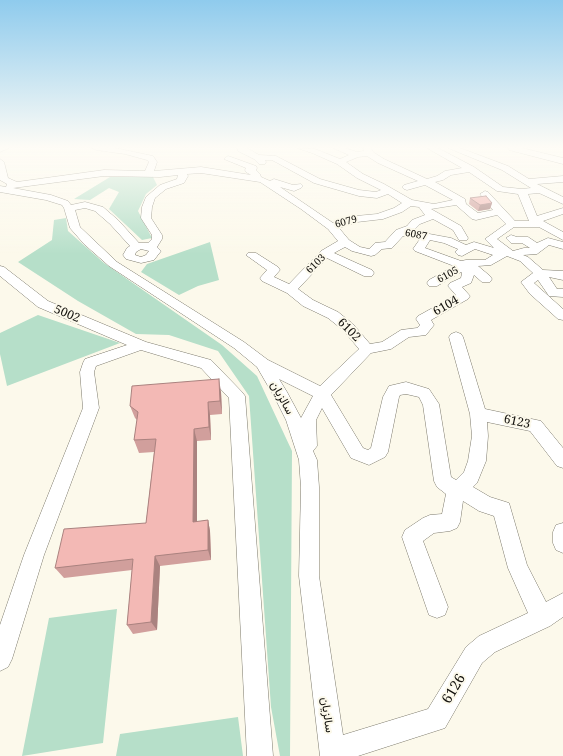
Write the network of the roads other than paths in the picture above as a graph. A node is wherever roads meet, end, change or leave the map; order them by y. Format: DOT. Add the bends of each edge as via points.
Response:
graph roads {
  1 [pos="33,183"];
  2 [pos="174,183"];
  3 [pos="269,183"];
  4 [pos="278,183"];
  5 [pos="294,183"];
  6 [pos="325,183"];
  7 [pos="375,183"];
  8 [pos="392,183"];
  9 [pos="417,183"];
  10 [pos="429,183"];
  11 [pos="447,183"];
  12 [pos="492,183"];
  13 [pos="531,183"];
  14 [pos="5,187"];
  15 [pos="407,187"];
  16 [pos="384,188"];
  17 [pos="500,189"];
  18 [pos="540,190"];
  19 [pos="522,192"];
  20 [pos="474,196"];
  21 [pos="409,203"];
  22 [pos="562,204"];
  23 [pos="422,205"];
  24 [pos="69,208"];
  25 [pos="398,210"];
  26 [pos="434,215"];
  27 [pos="498,216"];
  28 [pos="416,222"];
  29 [pos="537,222"];
  30 [pos="512,224"];
  31 [pos="332,227"];
  32 [pos="404,230"];
  33 [pos="481,230"];
  34 [pos="563,236"];
  35 [pos="426,237"];
  36 [pos="511,238"];
  37 [pos="447,240"];
  38 [pos="345,242"];
  39 [pos="563,246"];
  40 [pos="501,249"];
  41 [pos="538,249"];
  42 [pos="439,252"];
  43 [pos="325,253"];
  44 [pos="252,255"];
  45 [pos="465,258"];
  46 [pos="0,270"];
  47 [pos="368,273"];
  48 [pos="540,273"];
  49 [pos="563,276"];
  50 [pos="486,279"];
  51 [pos="433,283"];
  52 [pos="291,290"];
  53 [pos="563,293"];
  54 [pos="560,310"];
  55 [pos="456,337"];
  56 [pos="141,345"];
  57 [pos="367,349"];
  58 [pos="262,363"];
  59 [pos="322,394"];
  60 [pos="478,414"];
  61 [pos="308,460"];
  62 [pos="563,461"];
  63 [pos="458,490"];
  64 [pos="563,532"];
  65 [pos="563,543"];
  66 [pos="563,604"];
  67 [pos="437,607"];
  68 [pos="542,618"];
  69 [pos="0,659"];
  70 [pos="333,753"];
  71 [pos="260,756"];
  1 -- 14 [label="street"];
  2 -- 24 [label="street" via="163,187 151,197 147,207 146,218 157,235 151,247 137,247 99,209 85,205"];
  3 -- 31 [label="street, 6079"];
  4 -- 5 [label="street" via="294,188 298,186"];
  6 -- 16 [label="street" via="359,193 377,195"];
  7 -- 16 [label="street"];
  8 -- 16 [label="street"];
  9 -- 15 [label="street"];
  10 -- 20 [label="street"];
  11 -- 20 [label="street" via="463,196"];
  12 -- 17 [label="street"];
  13 -- 18 [label="street"];
  14 -- 24 [label="street" via="59,200"];
  16 -- 21 [label="street"];
  17 -- 19 [label="street"];
  17 -- 20 [label="street"];
  18 -- 19 [label="street"];
  18 -- 22 [label="street"];
  19 -- 29 [label="street"];
  20 -- 23 [label="street" via="434,207"];
  20 -- 27 [label="street"];
  20 -- 27 [label="street" via="461,205 476,217 487,214"];
  21 -- 23 [label="street"];
  21 -- 25 [label="street, 6079"];
  22 -- 29 [label="street"];
  23 -- 26 [label="street, 6087"];
  24 -- 58 [label="street, سالزيان" via="75,228 114,264 239,344"];
  25 -- 28 [label="street"];
  25 -- 31 [label="street, 6079" via="379,217 356,219"];
  26 -- 28 [label="street, 6087"];
  26 -- 37 [label="street, 6087" via="460,233 446,235"];
  27 -- 30 [label="street"];
  28 -- 32 [label="street, 6087"];
  29 -- 30 [label="street"];
  29 -- 34 [label="street"];
  30 -- 40 [label="street"];
  31 -- 38 [label="street, 6087"];
  33 -- 40 [label="street"];
  35 -- 37 [label="street, 6087"];
  35 -- 38 [label="street, 6087" via="400,232 388,246 379,245 372,253 356,249"];
  35 -- 45 [label="street" via="419,249"];
  36 -- 41 [label="street" via="515,241 524,239"];
  37 -- 42 [label="street, 6087"];
  37 -- 45 [label="street, 6087"];
  38 -- 43 [label="street, 6103"];
  39 -- 41 [label="street" via="548,241"];
  40 -- 41 [label="street" via="533,252"];
  40 -- 45 [label="street" via="487,263"];
  40 -- 45 [label="street" via="474,245"];
  40 -- 48 [label="street" via="524,259"];
  43 -- 47 [label="street"];
  43 -- 52 [label="street, 6103"];
  44 -- 52 [label="street, 6102" via="274,270 266,278"];
  45 -- 50 [label="street"];
  45 -- 51 [label="street, 6105"];
  45 -- 57 [label="street, 6104" via="467,280 454,286 464,296 423,319 427,326 421,332 406,333 386,346"];
  46 -- 56 [label="street, 5002" via="44,304"];
  48 -- 49 [label="street"];
  48 -- 53 [label="street" via="553,293"];
  48 -- 54 [label="street" via="527,282 534,291"];
  52 -- 57 [label="street, 6102" via="308,303 333,315"];
  55 -- 60 [label="street"];
  56 -- 69 [label="street" via="90,363 87,372 91,408 34,555"];
  56 -- 71 [label="street, 5002" via="206,364 237,396"];
  57 -- 59 [label="street, 6102"];
  58 -- 59 [label="street"];
  58 -- 61 [label="street, سالزيان" via="294,420"];
  59 -- 61 [label="street, 6102" via="308,420"];
  59 -- 63 [label="street" via="357,453 369,458 379,452 394,390 406,388 424,393 431,404 444,481"];
  60 -- 62 [label="street, 6123" via="535,426"];
  60 -- 63 [label="street" via="480,436 477,461 471,477"];
  61 -- 70 [label="street, سالزيان" via="309,576"];
  63 -- 67 [label="street" via="450,522 430,524 412,537"];
  63 -- 68 [label="street" via="486,505 502,509 518,568"];
  64 -- 65 [label="street"];
  66 -- 68 [label="street, 6126"];
  68 -- 70 [label="street, 6126" via="487,644 474,655 436,719"];
}
